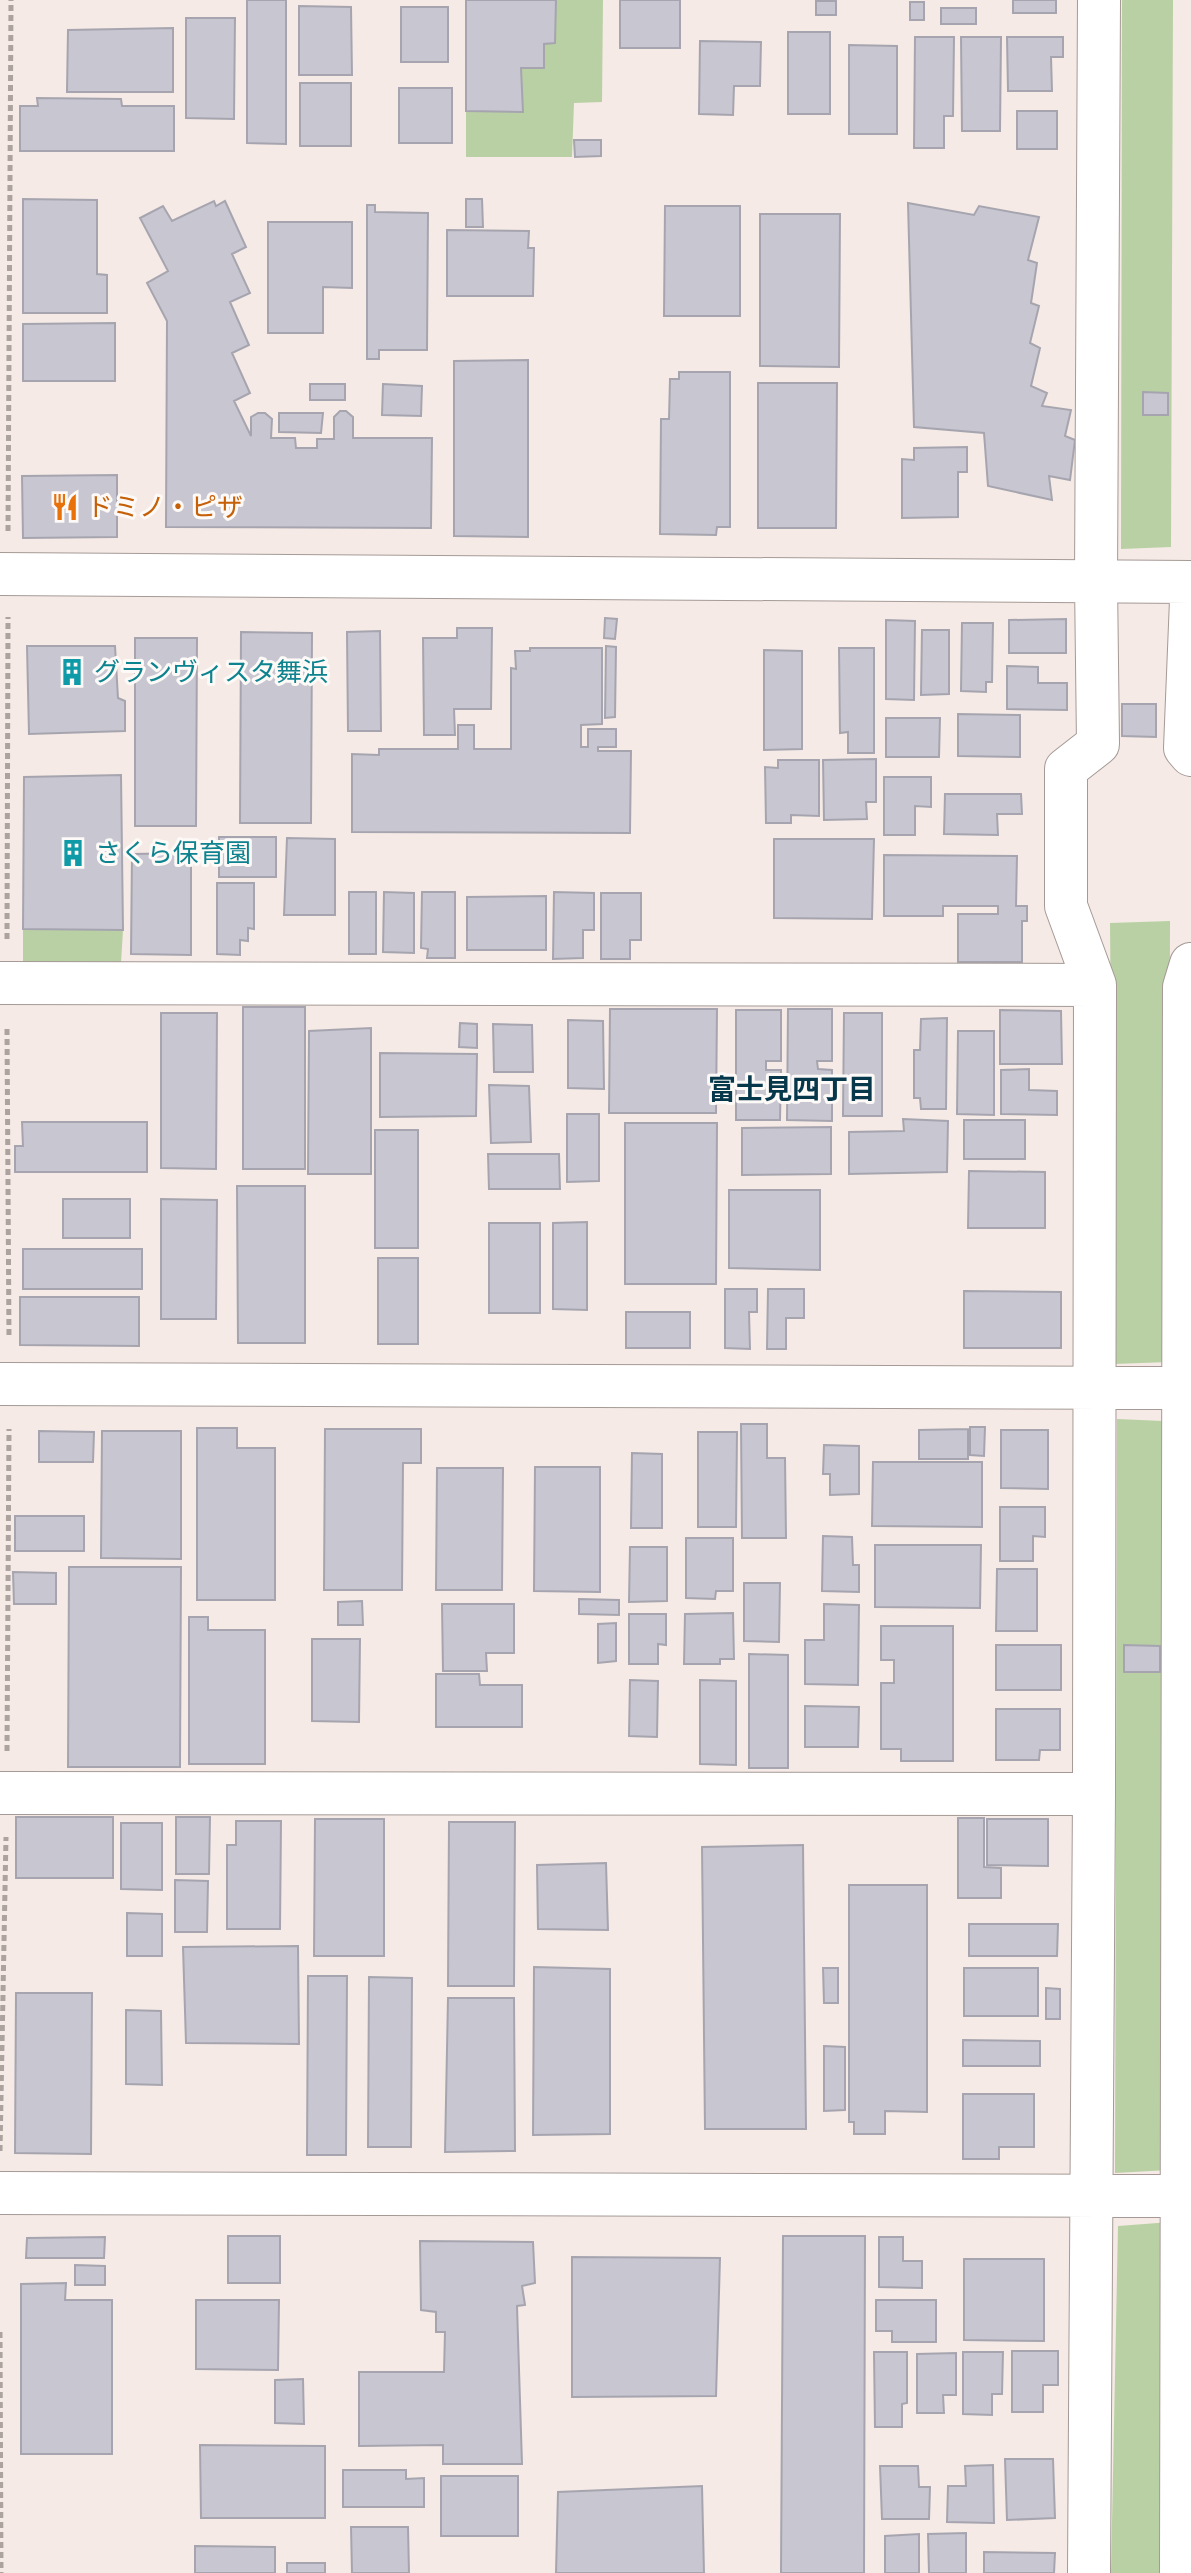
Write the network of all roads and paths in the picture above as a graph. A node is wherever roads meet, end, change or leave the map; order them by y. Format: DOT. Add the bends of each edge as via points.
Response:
graph roads {
  1 [pos="11,0"];
  2 [pos="1099,0"];
  3 [pos="4,574"];
  4 [pos="1096,581"];
  5 [pos="1191,582"];
  6 [pos="1191,600"];
  7 [pos="1191,755"];
  8 [pos="1189,980"];
  9 [pos="3,983"];
  10 [pos="1095,985"];
  11 [pos="4,1384"];
  12 [pos="1095,1388"];
  13 [pos="1187,1388"];
  14 [pos="3,1793"];
  15 [pos="1187,1793"];
  16 [pos="1094,1794"];
  17 [pos="0,2158"];
  18 [pos="0,2193"];
  19 [pos="1092,2196"];
  20 [pos="1186,2196"];
  21 [pos="0,2332"];
  22 [pos="1,2573"];
  23 [pos="1089,2573"];
  24 [pos="1181,2573"];
  1 -- 3 [label="path"];
  2 -- 4 [label="street"];
  3 -- 4 [label="street"];
  3 -- 9 [label="path"];
  4 -- 5 [label="street"];
  4 -- 10 [label="street" via="1098,744 1066,769 1066,906"];
  6 -- 7 [label="street" via="1185,748"];
  8 -- 13 [label="street"];
  9 -- 10 [label="street"];
  9 -- 11 [label="path"];
  10 -- 12 [label="street"];
  11 -- 12 [label="street"];
  11 -- 14 [label="path"];
  12 -- 13 [label="street"];
  12 -- 16 [label="street"];
  13 -- 15 [label="street"];
  14 -- 16 [label="street"];
  14 -- 17 [label="path"];
  15 -- 20 [label="street"];
  16 -- 19 [label="street"];
  18 -- 19 [label="street"];
  19 -- 20 [label="street"];
  19 -- 23 [label="street"];
  20 -- 24 [label="street"];
  21 -- 22 [label="path"];
}
